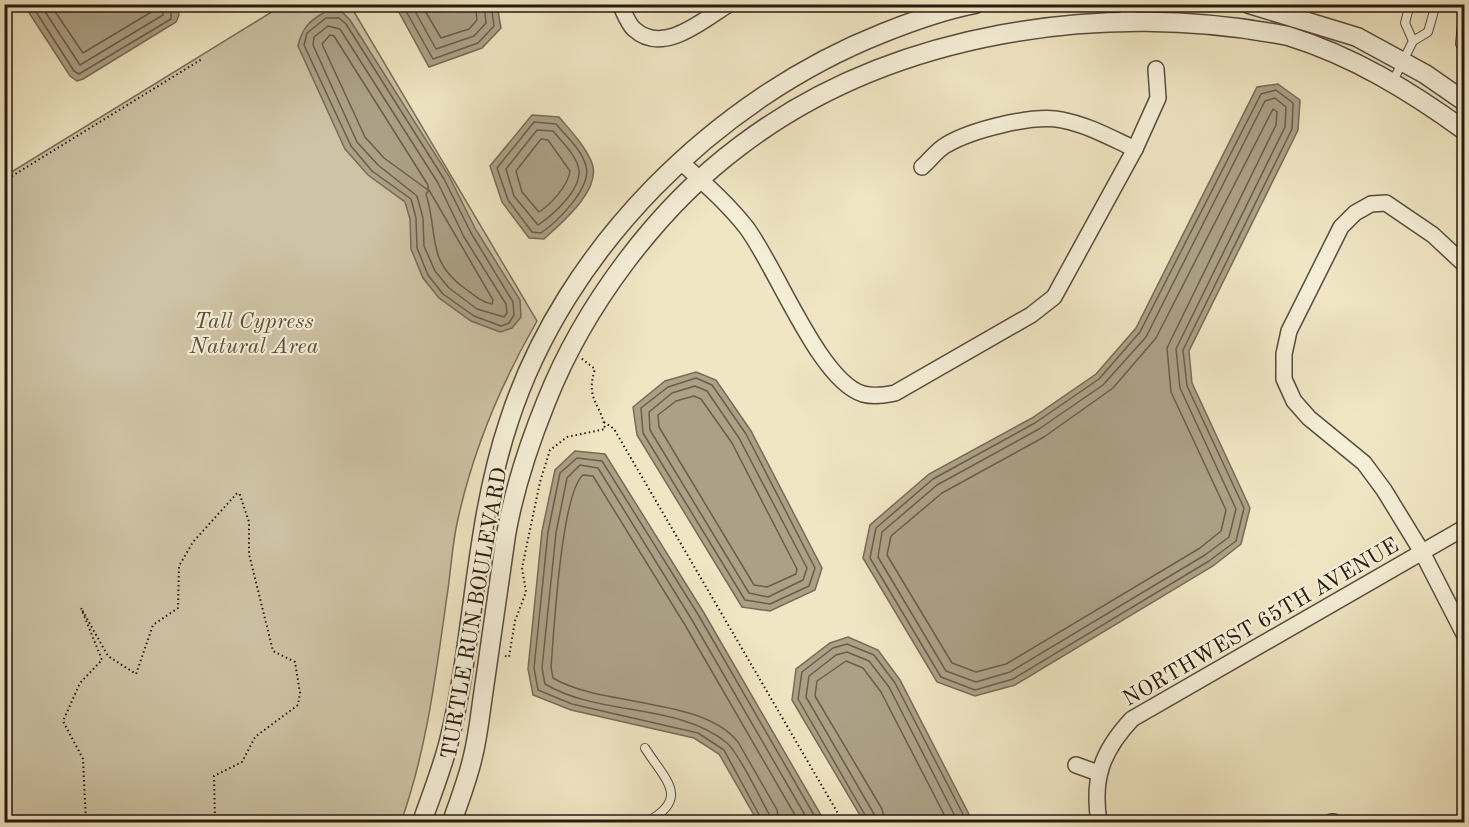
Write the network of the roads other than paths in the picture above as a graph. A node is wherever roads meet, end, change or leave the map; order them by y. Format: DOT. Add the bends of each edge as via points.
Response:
graph roads {
  1 [pos="620,4"];
  2 [pos="729,4"];
  3 [pos="975,4"];
  4 [pos="1249,4"];
  5 [pos="1410,4"];
  6 [pos="1436,4"];
  7 [pos="1464,4"];
  8 [pos="1128,9"];
  9 [pos="1413,41"];
  10 [pos="1464,48"];
  11 [pos="1404,62"];
  12 [pos="1156,69"];
  13 [pos="1392,83"];
  14 [pos="1464,101"];
  15 [pos="1464,130"];
  16 [pos="1135,148"];
  17 [pos="681,162"];
  18 [pos="922,167"];
  19 [pos="701,181"];
  20 [pos="1464,264"];
  21 [pos="1464,528"];
  22 [pos="1422,552"];
  23 [pos="1464,634"];
  24 [pos="645,748"];
  25 [pos="1076,765"];
  26 [pos="1098,773"];
  27 [pos="662,819"];
  28 [pos="422,822"];
  29 [pos="452,822"];
  30 [pos="647,822"];
  31 [pos="1099,822"];
  1 -- 2 [label="street" via="634,29 652,39 674,37"];
  3 -- 17 [label="street, TURTLE RUN BOULEVARD" via="906,24 822,60 728,122"];
  4 -- 11 [label="street" via="1357,37"];
  5 -- 9 [label="lane" via="1405,23"];
  6 -- 9 [label="lane" via="1428,32"];
  7 -- 10 [label="lane" via="1460,44"];
  8 -- 13 [label="street, TURTLE RUN BOULEVARD" via="1216,19 1290,36 1348,58"];
  8 -- 19 [label="street, TURTLE RUN BOULEVARD" via="1025,22 917,50 846,80 780,117 739,146"];
  9 -- 11 [label="lane"];
  11 -- 13 [label="lane"];
  11 -- 14 [label="street"];
  12 -- 16 [label="street" via="1158,98"];
  13 -- 15 [label="street, TURTLE RUN BOULEVARD"];
  16 -- 18 [label="street" via="1060,119 1028,118 946,145"];
  16 -- 19 [label="street" via="1054,297 1031,315 895,393 878,396 862,394 842,382 824,360 745,227"];
  17 -- 19 [label="street"];
  17 -- 28 [label="street, TURTLE RUN BOULEVARD" via="631,211 587,268 551,327 509,420 483,528 449,742"];
  19 -- 29 [label="street, TURTLE RUN BOULEVARD" via="665,215 623,266 574,342 547,399 524,461 507,531 474,755"];
  20 -- 22 [label="street" via="1433,235 1386,203 1371,204 1341,227 1289,331 1284,354 1284,379 1294,401 1364,463"];
  21 -- 22 [label="street, NORTHWEST 65TH AVENUE"];
  22 -- 23 [label="street"];
  22 -- 26 [label="street, NORTHWEST 65TH AVENUE" via="1132,719 1109,748"];
  24 -- 27 [label="lane" via="671,788 673,798"];
  25 -- 26 [label="street"];
  26 -- 31 [label="street" via="1095,799"];
  27 -- 30 [label="lane"];
}
